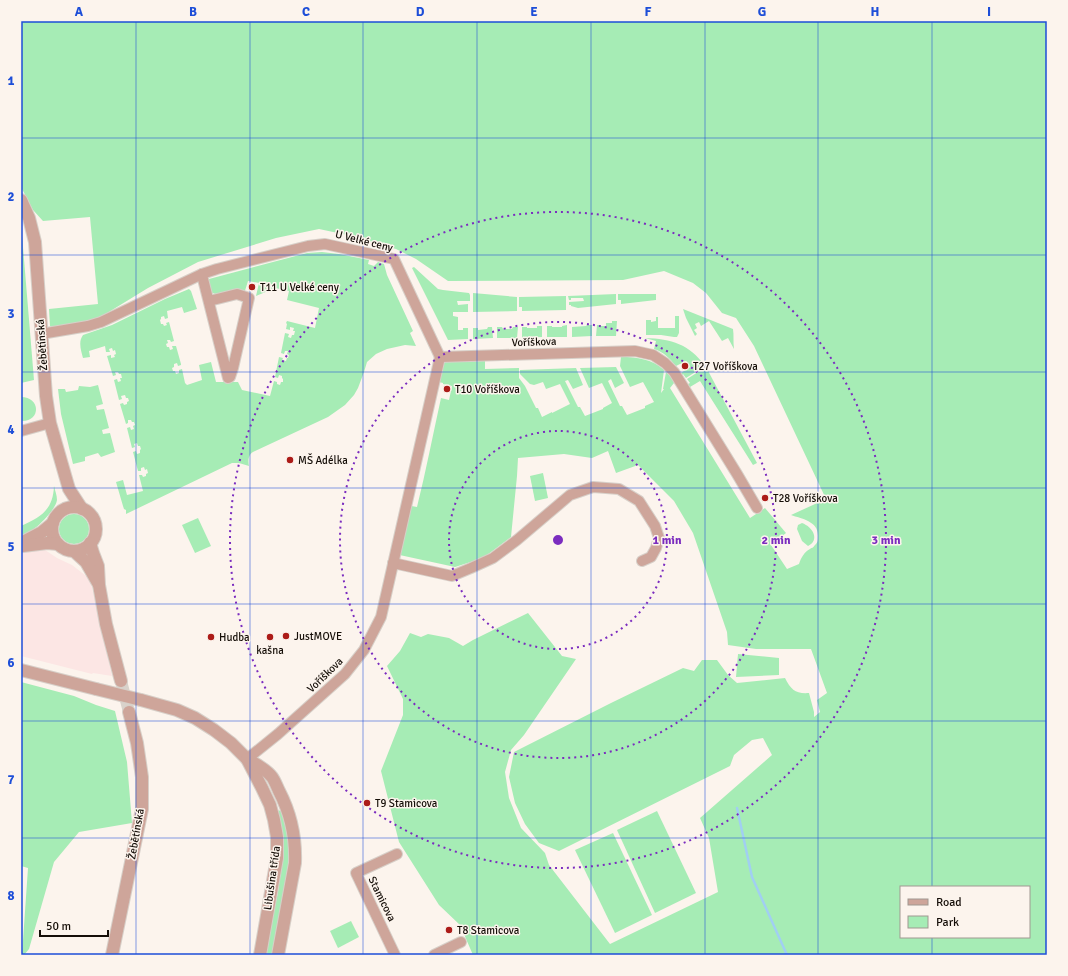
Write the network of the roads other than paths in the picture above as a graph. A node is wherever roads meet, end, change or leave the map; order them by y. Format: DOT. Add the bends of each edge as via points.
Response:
graph roads {
  1 [pos="21,200"];
  2 [pos="202,274"];
  3 [pos="209,301"];
  4 [pos="41,334"];
  5 [pos="440,357"];
  6 [pos="50,424"];
  7 [pos="21,431"];
  8 [pos="69,489"];
  9 [pos="757,508"];
  10 [pos="82,509"];
  11 [pos="64,510"];
  12 [pos="53,523"];
  13 [pos="90,543"];
  14 [pos="21,544"];
  15 [pos="58,544"];
  16 [pos="74,551"];
  17 [pos="642,561"];
  18 [pos="393,563"];
  19 [pos="98,585"];
  20 [pos="21,670"];
  21 [pos="121,681"];
  22 [pos="129,712"];
  23 [pos="247,759"];
  24 [pos="397,854"];
  25 [pos="461,942"];
  26 [pos="112,955"];
  27 [pos="260,955"];
  28 [pos="278,955"];
  29 [pos="395,955"];
  30 [pos="434,955"];
  1 -- 4 [label="street, Žebětínská" via="35,242"];
  2 -- 3 [label="street"];
  2 -- 4 [label="street, U Velké ceny" via="101,322"];
  2 -- 5 [label="street, U Velké ceny" via="325,244 394,259"];
  3 -- 3 [label="street" via="212,315 228,378 233,368 249,298 236,294"];
  4 -- 6 [label="street, Žebětínská"];
  5 -- 9 [label="street, Voříškova" via="635,351 653,355 674,372"];
  5 -- 18 [label="street, Voříškova"];
  6 -- 7 [label="street"];
  6 -- 8 [label="street, Žebětínská"];
  8 -- 10 [label="street, Žebětínská"];
  8 -- 11 [label="street, Žebětínská"];
  10 -- 11 [label="street"];
  10 -- 13 [label="street" via="91,516 94,524 95,533"];
  11 -- 12 [label="street"];
  12 -- 14 [label="street"];
  12 -- 15 [label="street" via="53,534"];
  13 -- 16 [label="street" via="83,549"];
  13 -- 19 [label="street" via="98,566"];
  14 -- 15 [label="street"];
  15 -- 16 [label="street"];
  16 -- 19 [label="street" via="86,562"];
  17 -- 18 [label="street" via="651,557 659,538 655,526 639,501 619,489 592,487 570,494 493,558 452,576"];
  18 -- 23 [label="street, Voříškova" via="381,617 364,650 345,674"];
  19 -- 21 [label="street"];
  20 -- 23 [label="street, bridge" via="177,710 195,718 222,736"];
  22 -- 26 [label="street, Žebětínská" via="142,776 142,809"];
  23 -- 27 [label="street, Libušina třída" via="270,805 277,837 276,864"];
  23 -- 28 [label="street, Libušina třída" via="272,776 287,808 294,835 295,863"];
  24 -- 29 [label="street, Stamicova" via="356,873"];
  25 -- 30 [label="street"];
}
